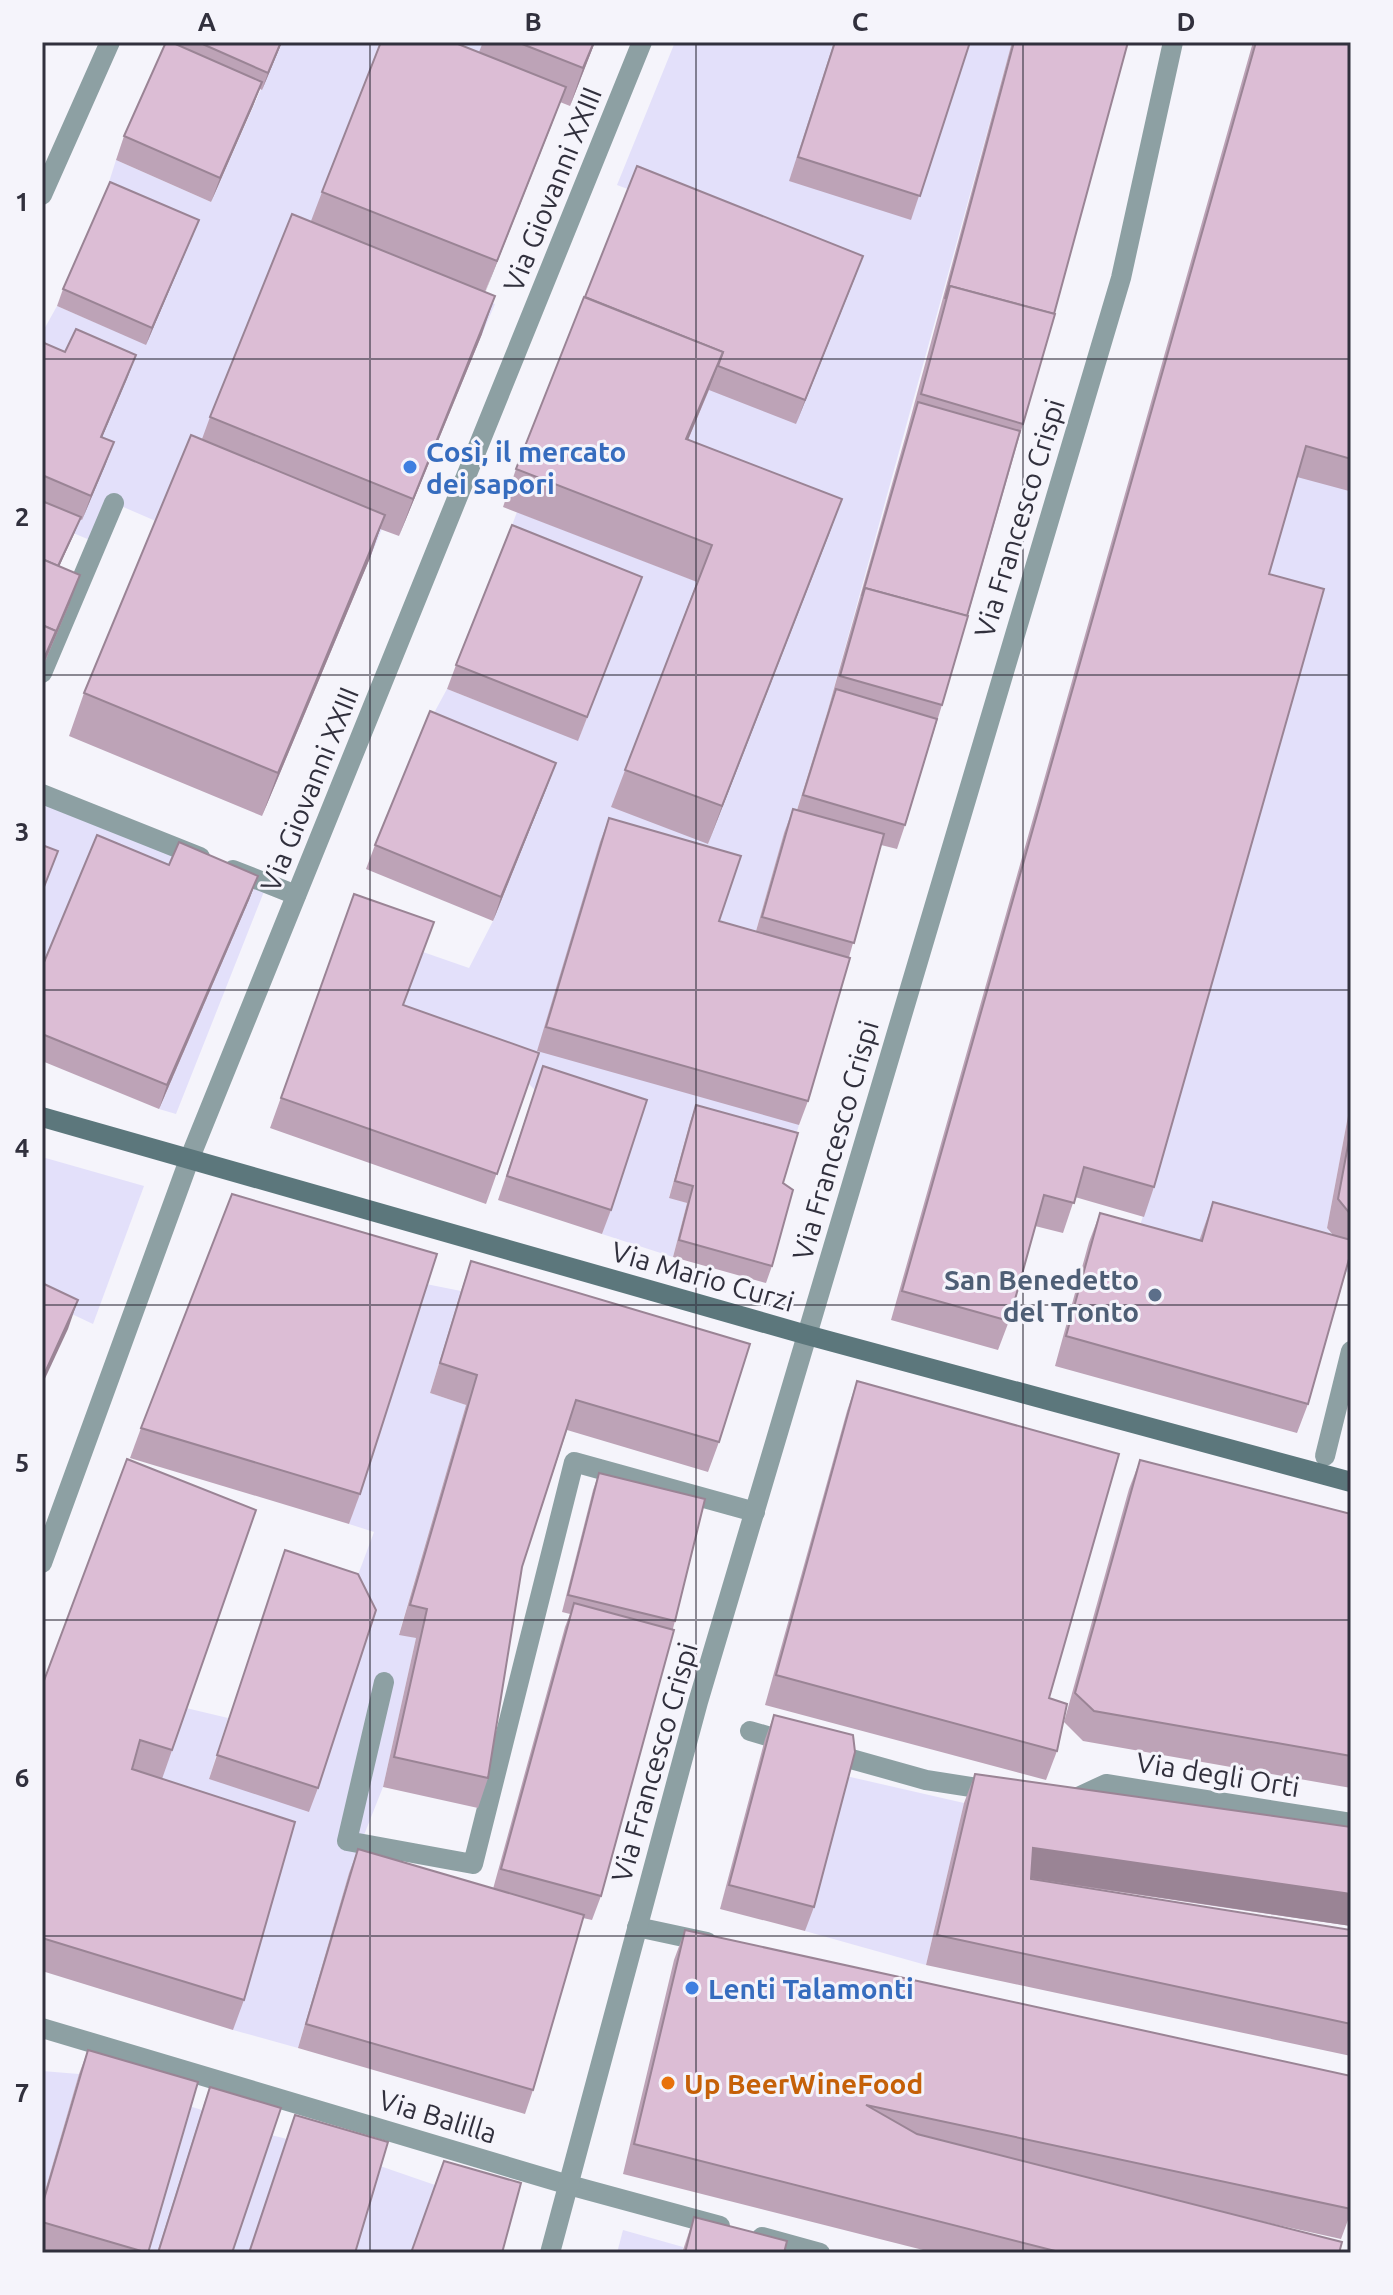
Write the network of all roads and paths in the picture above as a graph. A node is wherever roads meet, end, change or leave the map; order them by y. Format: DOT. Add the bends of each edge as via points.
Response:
graph roads {
  1 [pos="110,42"];
  2 [pos="642,42"];
  3 [pos="1173,42"];
  4 [pos="42,195"];
  5 [pos="114,503"];
  6 [pos="42,673"];
  7 [pos="42,794"];
  8 [pos="296,895"];
  9 [pos="42,1117"];
  10 [pos="189,1160"];
  11 [pos="807,1335"];
  12 [pos="1351,1351"];
  13 [pos="1325,1456"];
  14 [pos="1351,1482"];
  15 [pos="755,1512"];
  16 [pos="42,1563"];
  17 [pos="384,1682"];
  18 [pos="750,1731"];
  19 [pos="1012,1793"];
  20 [pos="1053,1797"];
  21 [pos="1351,1823"];
  22 [pos="637,1927"];
  23 [pos="722,1945"];
  24 [pos="42,2028"];
  25 [pos="569,2185"];
  26 [pos="550,2253"];
  27 [pos="820,2253"];
  1 -- 4 [label="street"];
  2 -- 8 [label="street, Via Giovanni XXIII"];
  3 -- 11 [label="street, Via Francesco Crispi" via="1121,278"];
  5 -- 6 [label="street"];
  7 -- 8 [label="street"];
  8 -- 10 [label="street, Via Giovanni XXIII"];
  9 -- 10 [label="street, Via Mario Curzi"];
  10 -- 11 [label="street, Via Mario Curzi"];
  10 -- 16 [label="street, Via Giovanni XXIII"];
  11 -- 14 [label="street, Via Mario Curzi"];
  11 -- 15 [label="street, Via Francesco Crispi"];
  12 -- 13 [label="street"];
  15 -- 17 [label="street" via="574,1462 473,1864 347,1841"];
  15 -- 22 [label="street, Via Francesco Crispi"];
  18 -- 19 [label="street" via="926,1780"];
  20 -- 21 [label="street, Via degli Orti" via="1078,1797 1106,1784"];
  22 -- 23 [label="street"];
  22 -- 25 [label="street, Via Francesco Crispi"];
  24 -- 25 [label="street, Via Balilla"];
  25 -- 26 [label="street, Via Francesco Crispi"];
  25 -- 27 [label="street, Via Balilla"];
}
